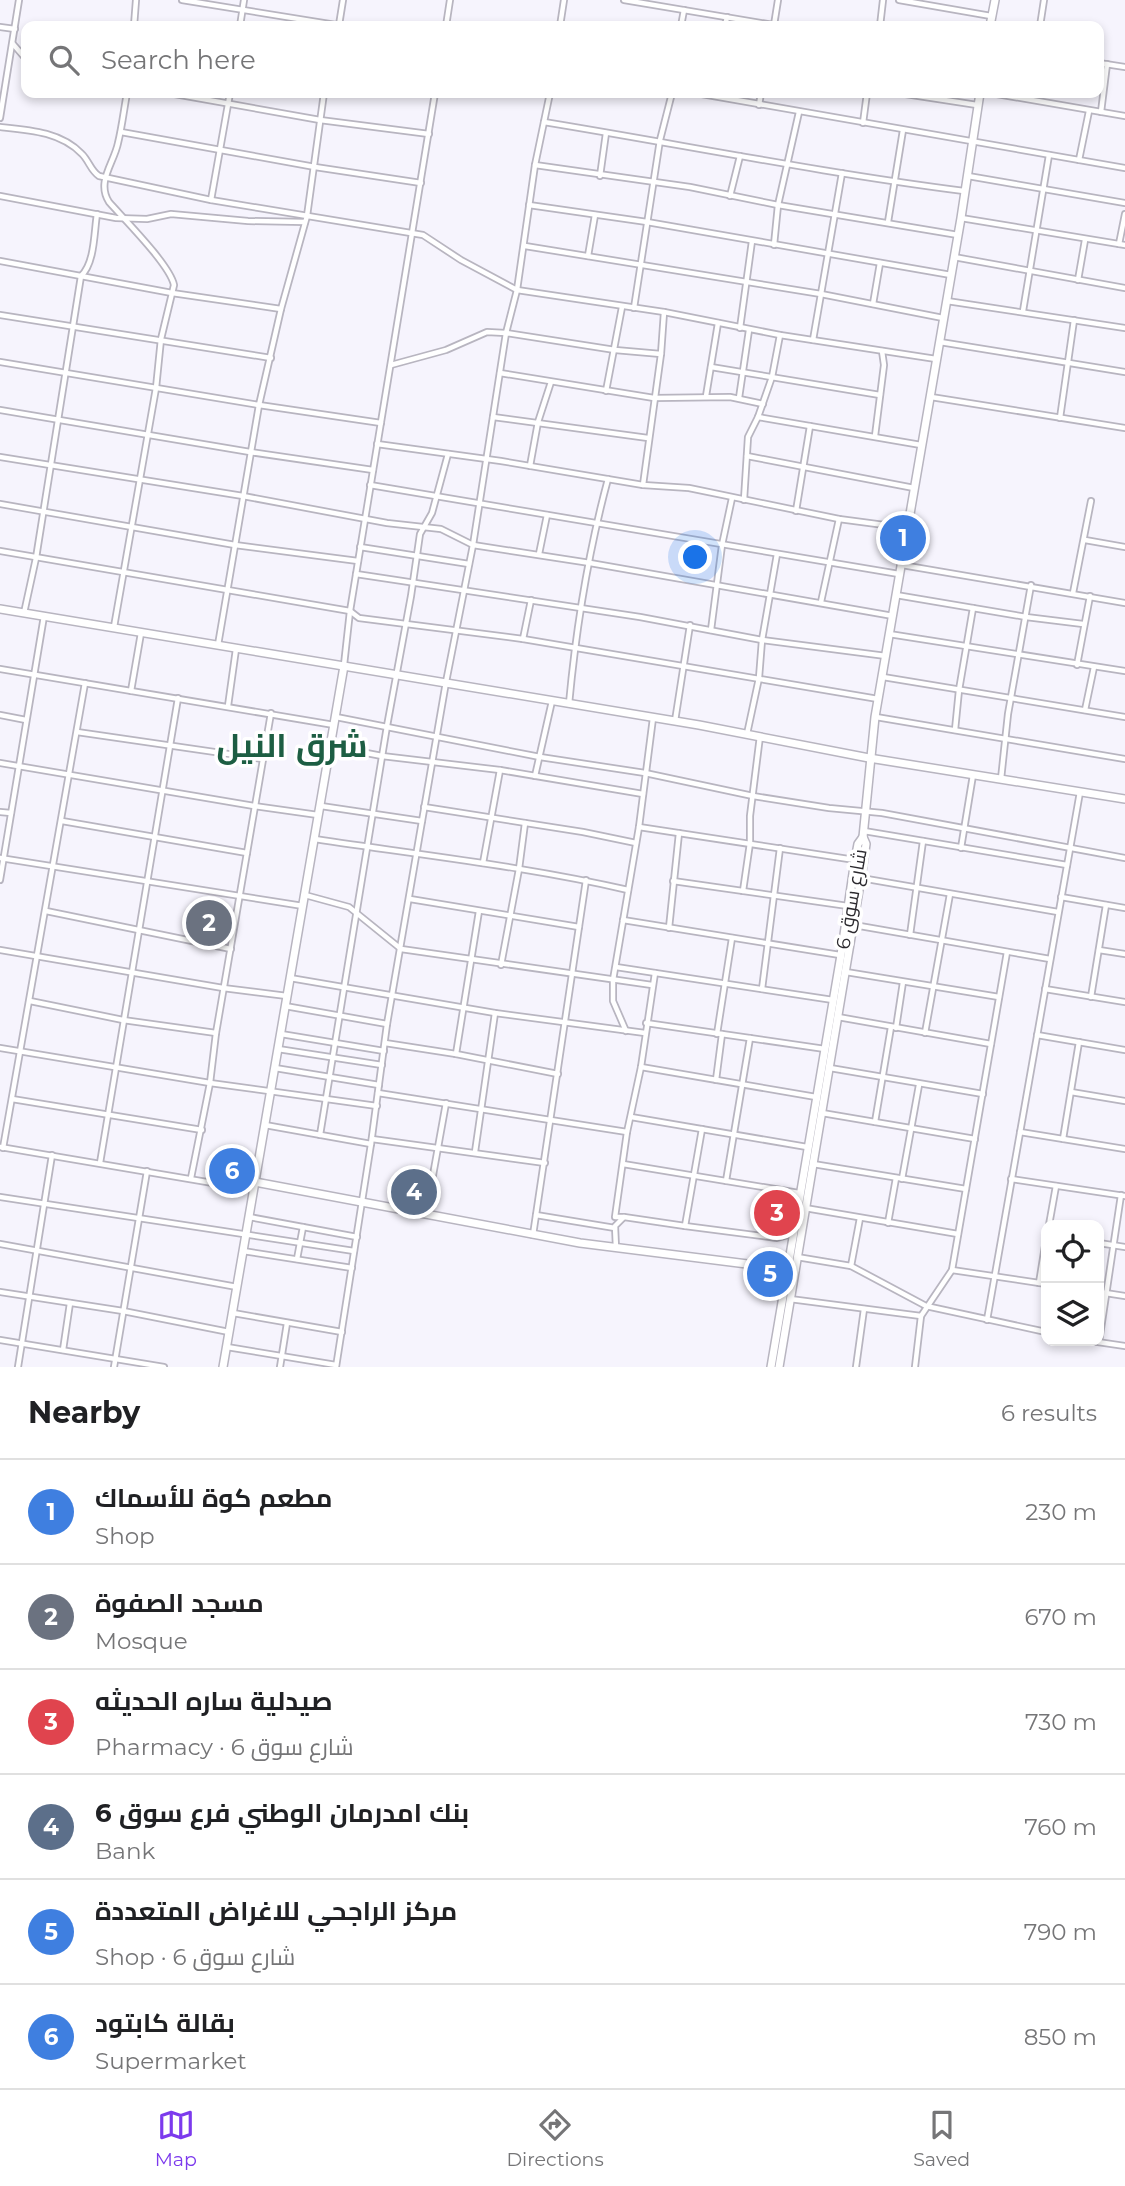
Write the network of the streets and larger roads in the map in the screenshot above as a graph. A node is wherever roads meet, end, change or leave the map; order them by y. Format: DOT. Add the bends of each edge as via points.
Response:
graph roads {
  1 [pos="19,0"];
  2 [pos="136,0"];
  3 [pos="182,0"];
  4 [pos="244,0"];
  5 [pos="343,0"];
  6 [pos="450,0"];
  7 [pos="564,0"];
  8 [pos="624,0"];
  9 [pos="670,0"];
  10 [pos="778,0"];
  11 [pos="883,0"];
  12 [pos="899,0"];
  13 [pos="995,0"];
  14 [pos="1044,0"];
  15 [pos="924,2"];
  16 [pos="669,8"];
  17 [pos="242,10"];
  18 [pos="684,10"];
  19 [pos="992,16"];
  20 [pos="727,17"];
  21 [pos="134,21"];
  22 [pos="241,21"];
  23 [pos="309,21"];
  24 [pos="341,21"];
  25 [pos="447,21"];
  26 [pos="561,21"];
  27 [pos="682,21"];
  28 [pos="726,21"];
  29 [pos="750,21"];
  30 [pos="775,21"];
  31 [pos="881,21"];
  32 [pos="991,21"];
  33 [pos="1041,21"];
  34 [pos="0,27"];
  35 [pos="15,29"];
  36 [pos="13,43"];
  37 [pos="21,53"];
  38 [pos="1104,64"];
  39 [pos="1107,64"];
  40 [pos="1125,67"];
  41 [pos="1104,88"];
  42 [pos="126,98"];
  43 [pos="199,98"];
  44 [pos="230,98"];
  45 [pos="323,98"];
  46 [pos="434,98"];
  47 [pos="549,98"];
  48 [pos="671,98"];
  49 [pos="720,98"];
  50 [pos="760,98"];
  51 [pos="866,98"];
  52 [pos="932,98"];
  53 [pos="979,98"];
  54 [pos="1018,98"];
  55 [pos="1103,98"];
  56 [pos="229,103"];
  57 [pos="978,105"];
  58 [pos="759,106"];
  59 [pos="1089,111"];
  60 [pos="799,112"];
  61 [pos="1101,112"];
  62 [pos="1125,117"];
  63 [pos="0,118"];
  64 [pos="320,120"];
  65 [pos="544,122"];
  66 [pos="862,123"];
  67 [pos="0,127"];
  68 [pos="903,130"];
  69 [pos="121,132"];
  70 [pos="606,133"];
  71 [pos="429,134"];
  72 [pos="660,140"];
  73 [pos="973,142"];
  74 [pos="219,150"];
  75 [pos="1049,155"];
  76 [pos="740,156"];
  77 [pos="1079,160"];
  78 [pos="786,164"];
  79 [pos="535,166"];
  80 [pos="315,167"];
  81 [pos="1125,168"];
  82 [pos="842,173"];
  83 [pos="600,176"];
  84 [pos="968,176"];
  85 [pos="106,177"];
  86 [pos="653,181"];
  87 [pos="895,182"];
  88 [pos="421,183"];
  89 [pos="1044,189"];
  90 [pos="965,191"];
  91 [pos="0,196"];
  92 [pos="730,196"];
  93 [pos="211,200"];
  94 [pos="1125,203"];
  95 [pos="529,205"];
  96 [pos="778,205"];
  97 [pos="97,214"];
  98 [pos="834,214"];
  99 [pos="1125,214"];
  100 [pos="595,215"];
  101 [pos="961,218"];
  102 [pos="124,219"];
  103 [pos="306,219"];
  104 [pos="647,222"];
  105 [pos="888,223"];
  106 [pos="1037,232"];
  107 [pos="412,233"];
  108 [pos="958,235"];
  109 [pos="1085,240"];
  110 [pos="752,241"];
  111 [pos="1122,244"];
  112 [pos="774,245"];
  113 [pos="525,246"];
  114 [pos="828,255"];
  115 [pos="588,256"];
  116 [pos="954,257"];
  117 [pos="0,261"];
  118 [pos="880,263"];
  119 [pos="640,264"];
  120 [pos="1030,272"];
  121 [pos="951,275"];
  122 [pos="81,276"];
  123 [pos="1078,281"];
  124 [pos="746,282"];
  125 [pos="1125,288"];
  126 [pos="517,290"];
  127 [pos="172,293"];
  128 [pos="821,294"];
  129 [pos="946,300"];
  130 [pos="873,304"];
  131 [pos="622,307"];
  132 [pos="634,308"];
  133 [pos="281,309"];
  134 [pos="664,312"];
  135 [pos="1023,312"];
  136 [pos="0,315"];
  137 [pos="943,318"];
  138 [pos="1074,320"];
  139 [pos="718,323"];
  140 [pos="73,326"];
  141 [pos="740,328"];
  142 [pos="1125,328"];
  143 [pos="749,330"];
  144 [pos="506,333"];
  145 [pos="780,335"];
  146 [pos="161,340"];
  147 [pos="813,340"];
  148 [pos="940,342"];
  149 [pos="615,350"];
  150 [pos="883,351"];
  151 [pos="661,354"];
  152 [pos="271,358"];
  153 [pos="936,359"];
  154 [pos="0,362"];
  155 [pos="1068,363"];
  156 [pos="391,365"];
  157 [pos="711,367"];
  158 [pos="65,372"];
  159 [pos="1125,372"];
  160 [pos="500,373"];
  161 [pos="742,373"];
  162 [pos="772,377"];
  163 [pos="551,382"];
  164 [pos="156,388"];
  165 [pos="606,391"];
  166 [pos="880,395"];
  167 [pos="706,396"];
  168 [pos="930,397"];
  169 [pos="654,398"];
  170 [pos="739,398"];
  171 [pos="763,404"];
  172 [pos="260,405"];
  173 [pos="0,410"];
  174 [pos="493,416"];
  175 [pos="758,417"];
  176 [pos="1060,418"];
  177 [pos="57,419"];
  178 [pos="538,422"];
  179 [pos="380,423"];
  180 [pos="810,426"];
  181 [pos="1125,428"];
  182 [pos="147,435"];
  183 [pos="875,436"];
  184 [pos="648,438"];
  185 [pos="377,444"];
  186 [pos="921,445"];
  187 [pos="250,452"];
  188 [pos="447,454"];
  189 [pos="747,456"];
  190 [pos="0,457"];
  191 [pos="486,459"];
  192 [pos="51,466"];
  193 [pos="530,466"];
  194 [pos="802,466"];
  195 [pos="373,470"];
  196 [pos="139,479"];
  197 [pos="608,479"];
  198 [pos="370,485"];
  199 [pos="643,485"];
  200 [pos="914,488"];
  201 [pos="243,496"];
  202 [pos="437,496"];
  203 [pos="732,498"];
  204 [pos="744,500"];
  205 [pos="1091,501"];
  206 [pos="478,503"];
  207 [pos="0,504"];
  208 [pos="796,511"];
  209 [pos="43,512"];
  210 [pos="547,515"];
  211 [pos="365,519"];
  212 [pos="839,519"];
  213 [pos="596,522"];
  214 [pos="130,526"];
  215 [pos="422,527"];
  216 [pos="907,528"];
  217 [pos="1085,540"];
  218 [pos="235,545"];
  219 [pos="473,545"];
  220 [pos="722,545"];
  221 [pos="360,547"];
  222 [pos="1125,547"];
  223 [pos="0,551"];
  224 [pos="539,554"];
  225 [pos="777,554"];
  226 [pos="416,557"];
  227 [pos="36,558"];
  228 [pos="358,561"];
  229 [pos="590,563"];
  230 [pos="828,563"];
  231 [pos="469,564"];
  232 [pos="900,570"];
  233 [pos="123,573"];
  234 [pos="356,574"];
  235 [pos="413,584"];
  236 [pos="1031,585"];
  237 [pos="717,586"];
  238 [pos="227,589"];
  239 [pos="463,589"];
  240 [pos="1073,593"];
  241 [pos="771,594"];
  242 [pos="896,595"];
  243 [pos="1090,596"];
  244 [pos="531,600"];
  245 [pos="821,602"];
  246 [pos="1125,603"];
  247 [pos="580,607"];
  248 [pos="973,608"];
  249 [pos="0,609"];
  250 [pos="350,611"];
  251 [pos="24,613"];
  252 [pos="44,616"];
  253 [pos="892,616"];
  254 [pos="1026,617"];
  255 [pos="406,623"];
  256 [pos="1083,624"];
  257 [pos="690,625"];
  258 [pos="114,627"];
  259 [pos="456,629"];
  260 [pos="711,629"];
  261 [pos="141,632"];
  262 [pos="890,634"];
  263 [pos="523,639"];
  264 [pos="762,640"];
  265 [pos="218,645"];
  266 [pos="965,646"];
  267 [pos="236,648"];
  268 [pos="574,648"];
  269 [pos="1018,655"];
  270 [pos="886,656"];
  271 [pos="1077,664"];
  272 [pos="344,666"];
  273 [pos="682,667"];
  274 [pos="1094,667"];
  275 [pos="0,668"];
  276 [pos="1125,671"];
  277 [pos="35,674"];
  278 [pos="397,675"];
  279 [pos="883,677"];
  280 [pos="759,678"];
  281 [pos="446,682"];
  282 [pos="85,683"];
  283 [pos="959,690"];
  284 [pos="131,691"];
  285 [pos="178,698"];
  286 [pos="1013,698"];
  287 [pos="878,699"];
  288 [pos="552,701"];
  289 [pos="569,705"];
  290 [pos="228,706"];
  291 [pos="1085,711"];
  292 [pos="271,713"];
  293 [pos="0,715"];
  294 [pos="875,717"];
  295 [pos="1125,717"];
  296 [pos="653,718"];
  297 [pos="26,720"];
  298 [pos="334,721"];
  299 [pos="675,722"];
  300 [pos="387,726"];
  301 [pos="955,730"];
  302 [pos="77,732"];
  303 [pos="747,734"];
  304 [pos="760,736"];
  305 [pos="437,737"];
  306 [pos="1005,739"];
  307 [pos="171,744"];
  308 [pos="330,746"];
  309 [pos="382,756"];
  310 [pos="540,757"];
  311 [pos="869,758"];
  312 [pos="263,759"];
  313 [pos="1125,759"];
  314 [pos="433,762"];
  315 [pos="0,763"];
  316 [pos="19,766"];
  317 [pos="500,770"];
  318 [pos="70,773"];
  319 [pos="645,773"];
  320 [pos="973,774"];
  321 [pos="535,776"];
  322 [pos="1001,779"];
  323 [pos="163,790"];
  324 [pos="1080,792"];
  325 [pos="643,794"];
  326 [pos="753,796"];
  327 [pos="1125,799"];
  328 [pos="254,806"];
  329 [pos="320,806"];
  330 [pos="424,807"];
  331 [pos="866,810"];
  332 [pos="0,812"];
  333 [pos="11,813"];
  334 [pos="373,814"];
  335 [pos="318,815"];
  336 [pos="492,817"];
  337 [pos="62,821"];
  338 [pos="422,821"];
  339 [pos="524,823"];
  340 [pos="639,827"];
  341 [pos="964,828"];
  342 [pos="679,833"];
  343 [pos="863,834"];
  344 [pos="155,836"];
  345 [pos="314,839"];
  346 [pos="923,841"];
  347 [pos="636,843"];
  348 [pos="750,843"];
  349 [pos="367,847"];
  350 [pos="780,848"];
  351 [pos="961,848"];
  352 [pos="1070,848"];
  353 [pos="247,853"];
  354 [pos="416,854"];
  355 [pos="2,858"];
  356 [pos="1125,858"];
  357 [pos="855,860"];
  358 [pos="483,863"];
  359 [pos="54,865"];
  360 [pos="1067,865"];
  361 [pos="519,869"];
  362 [pos="861,878"];
  363 [pos="0,880"];
  364 [pos="586,880"];
  365 [pos="148,881"];
  366 [pos="673,881"];
  367 [pos="917,888"];
  368 [pos="628,890"];
  369 [pos="743,891"];
  370 [pos="950,894"];
  371 [pos="241,895"];
  372 [pos="304,895"];
  373 [pos="774,896"];
  374 [pos="1061,897"];
  375 [pos="410,899"];
  376 [pos="1106,905"];
  377 [pos="303,906"];
  378 [pos="848,906"];
  379 [pos="1125,908"];
  380 [pos="46,911"];
  381 [pos="479,911"];
  382 [pos="1058,912"];
  383 [pos="358,914"];
  384 [pos="510,916"];
  385 [pos="623,920"];
  386 [pos="854,925"];
  387 [pos="579,927"];
  388 [pos="669,928"];
  389 [pos="139,930"];
  390 [pos="910,935"];
  391 [pos="732,938"];
  392 [pos="943,941"];
  393 [pos="769,943"];
  394 [pos="231,948"];
  395 [pos="401,949"];
  396 [pos="0,950"];
  397 [pos="1099,950"];
  398 [pos="1007,952"];
  399 [pos="1125,954"];
  400 [pos="841,955"];
  401 [pos="37,956"];
  402 [pos="1050,959"];
  403 [pos="471,960"];
  404 [pos="501,965"];
  405 [pos="616,967"];
  406 [pos="133,971"];
  407 [pos="846,972"];
  408 [pos="654,973"];
  409 [pos="573,974"];
  410 [pos="290,978"];
  411 [pos="613,980"];
  412 [pos="903,982"];
  413 [pos="724,984"];
  414 [pos="652,985"];
  415 [pos="934,987"];
  416 [pos="223,988"];
  417 [pos="344,989"];
  418 [pos="762,989"];
  419 [pos="1045,989"];
  420 [pos="287,996"];
  421 [pos="392,996"];
  422 [pos="1091,996"];
  423 [pos="999,997"];
  424 [pos="833,1000"];
  425 [pos="30,1001"];
  426 [pos="1125,1002"];
  427 [pos="285,1006"];
  428 [pos="462,1006"];
  429 [pos="495,1013"];
  430 [pos="339,1017"];
  431 [pos="838,1017"];
  432 [pos="123,1020"];
  433 [pos="566,1023"];
  434 [pos="646,1023"];
  435 [pos="387,1024"];
  436 [pos="893,1027"];
  437 [pos="626,1031"];
  438 [pos="216,1033"];
  439 [pos="645,1033"];
  440 [pos="925,1033"];
  441 [pos="281,1034"];
  442 [pos="720,1034"];
  443 [pos="1037,1035"];
  444 [pos="750,1038"];
  445 [pos="1079,1042"];
  446 [pos="334,1043"];
  447 [pos="385,1043"];
  448 [pos="991,1044"];
  449 [pos="0,1048"];
  450 [pos="278,1049"];
  451 [pos="825,1049"];
  452 [pos="1125,1050"];
  453 [pos="20,1051"];
  454 [pos="384,1051"];
  455 [pos="456,1054"];
  456 [pos="332,1057"];
  457 [pos="487,1062"];
  458 [pos="382,1065"];
  459 [pos="641,1067"];
  460 [pos="115,1068"];
  461 [pos="275,1068"];
  462 [pos="830,1068"];
  463 [pos="558,1074"];
  464 [pos="329,1077"];
  465 [pos="882,1078"];
  466 [pos="716,1080"];
  467 [pos="210,1083"];
  468 [pos="742,1084"];
  469 [pos="919,1085"];
  470 [pos="379,1086"];
  471 [pos="1071,1092"];
  472 [pos="271,1093"];
  473 [pos="379,1093"];
  474 [pos="982,1094"];
  475 [pos="817,1097"];
  476 [pos="326,1098"];
  477 [pos="12,1100"];
  478 [pos="1125,1101"];
  479 [pos="446,1103"];
  480 [pos="377,1106"];
  481 [pos="481,1109"];
  482 [pos="822,1114"];
  483 [pos="108,1116"];
  484 [pos="631,1117"];
  485 [pos="551,1121"];
  486 [pos="875,1122"];
  487 [pos="265,1125"];
  488 [pos="702,1129"];
  489 [pos="911,1129"];
  490 [pos="202,1130"];
  491 [pos="627,1132"];
  492 [pos="1020,1132"];
  493 [pos="734,1134"];
  494 [pos="320,1135"];
  495 [pos="975,1139"];
  496 [pos="1063,1139"];
  497 [pos="372,1141"];
  498 [pos="807,1147"];
  499 [pos="2,1148"];
  500 [pos="438,1148"];
  501 [pos="1125,1149"];
  502 [pos="475,1152"];
  503 [pos="52,1155"];
  504 [pos="100,1163"];
  505 [pos="545,1163"];
  506 [pos="623,1164"];
  507 [pos="813,1164"];
  508 [pos="147,1171"];
  509 [pos="694,1175"];
  510 [pos="191,1178"];
  511 [pos="899,1178"];
  512 [pos="1011,1179"];
  513 [pos="726,1181"];
  514 [pos="254,1186"];
  515 [pos="1056,1186"];
  516 [pos="966,1189"];
  517 [pos="799,1193"];
  518 [pos="1123,1196"];
  519 [pos="0,1197"];
  520 [pos="361,1202"];
  521 [pos="45,1204"];
  522 [pos="805,1208"];
  523 [pos="426,1214"];
  524 [pos="536,1215"];
  525 [pos="249,1216"];
  526 [pos="624,1217"];
  527 [pos="860,1217"];
  528 [pos="139,1218"];
  529 [pos="1050,1220"];
  530 [pos="888,1223"];
  531 [pos="685,1226"];
  532 [pos="303,1227"];
  533 [pos="615,1228"];
  534 [pos="533,1234"];
  535 [pos="792,1234"];
  536 [pos="958,1234"];
  537 [pos="246,1236"];
  538 [pos="357,1237"];
  539 [pos="0,1244"];
  540 [pos="300,1244"];
  541 [pos="1104,1244"];
  542 [pos="1114,1245"];
  543 [pos="1125,1247"];
  544 [pos="616,1248"];
  545 [pos="37,1250"];
  546 [pos="243,1251"];
  547 [pos="354,1251"];
  548 [pos="797,1257"];
  549 [pos="298,1259"];
  550 [pos="131,1266"];
  551 [pos="851,1266"];
  552 [pos="352,1268"];
  553 [pos="791,1270"];
  554 [pos="952,1270"];
  555 [pos="1041,1271"];
  556 [pos="994,1276"];
  557 [pos="1039,1283"];
  558 [pos="237,1287"];
  559 [pos="0,1292"];
  560 [pos="1104,1293"];
  561 [pos="1107,1293"];
  562 [pos="1125,1296"];
  563 [pos="29,1297"];
  564 [pos="790,1299"];
  565 [pos="70,1303"];
  566 [pos="926,1306"];
  567 [pos="864,1309"];
  568 [pos="122,1311"];
  569 [pos="1104,1311"];
  570 [pos="233,1313"];
  571 [pos="921,1316"];
  572 [pos="986,1320"];
  573 [pos="287,1323"];
  574 [pos="1041,1331"];
  575 [pos="229,1332"];
  576 [pos="342,1332"];
  577 [pos="0,1340"];
  578 [pos="1104,1343"];
  579 [pos="22,1344"];
  580 [pos="1125,1346"];
  581 [pos="227,1347"];
  582 [pos="63,1350"];
  583 [pos="281,1356"];
  584 [pos="115,1358"];
  585 [pos="336,1366"];
  586 [pos="18,1367"];
  587 [pos="114,1367"];
  588 [pos="164,1367"];
  589 [pos="223,1367"];
  590 [pos="280,1367"];
  591 [pos="771,1367"];
  592 [pos="779,1367"];
  593 [pos="856,1367"];
  594 [pos="915,1367"];
  1 -- 35 [label="street"];
  2 -- 21 [label="street"];
  3 -- 17 [label="street"];
  4 -- 17 [label="street"];
  5 -- 24 [label="street"];
  6 -- 25 [label="street"];
  7 -- 26 [label="street"];
  8 -- 16 [label="street"];
  9 -- 16 [label="street"];
  10 -- 30 [label="street"];
  11 -- 31 [label="street"];
  12 -- 15 [label="street"];
  13 -- 19 [label="street"];
  14 -- 33 [label="street"];
  15 -- 19 [label="street"];
  16 -- 18 [label="street"];
  17 -- 22 [label="street"];
  17 -- 23 [label="street"];
  18 -- 20 [label="street"];
  18 -- 27 [label="street"];
  19 -- 32 [label="street"];
  20 -- 28 [label="street"];
  20 -- 29 [label="street"];
  34 -- 35 [label="street"];
  35 -- 36 [label="street"];
  36 -- 37 [label="street"];
  36 -- 63 [label="street"];
  38 -- 39 [label="street"];
  39 -- 40 [label="street"];
  39 -- 41 [label="street"];
  42 -- 69 [label="street"];
  43 -- 56 [label="street"];
  44 -- 56 [label="street"];
  45 -- 64 [label="street"];
  46 -- 71 [label="street"];
  47 -- 65 [label="street"];
  48 -- 72 [label="street"];
  49 -- 58 [label="street"];
  50 -- 58 [label="street"];
  51 -- 66 [label="street"];
  52 -- 57 [label="street"];
  53 -- 57 [label="street"];
  54 -- 59 [label="street"];
  55 -- 61 [label="street"];
  56 -- 64 [label="street"];
  56 -- 74 [label="street"];
  57 -- 73 [label="street"];
  58 -- 60 [label="street"];
  59 -- 61 [label="street"];
  59 -- 77 [label="street"];
  60 -- 66 [label="street"];
  60 -- 78 [label="street"];
  61 -- 62 [label="street"];
  64 -- 71 [label="street"];
  64 -- 80 [label="street"];
  65 -- 70 [label="street"];
  65 -- 79 [label="street"];
  66 -- 68 [label="street"];
  67 -- 85 [label="street" via="64,139 96,175"];
  68 -- 73 [label="street"];
  68 -- 87 [label="street"];
  69 -- 74 [label="street"];
  69 -- 85 [label="street"];
  70 -- 72 [label="street"];
  70 -- 83 [label="street"];
  71 -- 88 [label="street"];
  72 -- 76 [label="street"];
  72 -- 86 [label="street"];
  73 -- 75 [label="street"];
  73 -- 84 [label="street"];
  74 -- 80 [label="street"];
  74 -- 93 [label="street"];
  75 -- 77 [label="street"];
  75 -- 89 [label="street"];
  76 -- 78 [label="street"];
  76 -- 92 [label="street"];
  77 -- 81 [label="street"];
  78 -- 82 [label="street"];
  78 -- 96 [label="street"];
  79 -- 83 [label="street"];
  79 -- 95 [label="street"];
  80 -- 88 [label="street"];
  80 -- 103 [label="street"];
  82 -- 87 [label="street"];
  82 -- 98 [label="street"];
  83 -- 86 [label="street"];
  84 -- 89 [label="street"];
  84 -- 90 [label="street"];
  85 -- 93 [label="street"];
  85 -- 102 [label="street" via="106,198"];
  86 -- 92 [label="street"];
  86 -- 104 [label="street"];
  87 -- 90 [label="street"];
  87 -- 105 [label="street"];
  88 -- 107 [label="street"];
  89 -- 94 [label="street"];
  89 -- 106 [label="street"];
  90 -- 101 [label="street"];
  91 -- 97 [label="street"];
  92 -- 96 [label="street"];
  93 -- 103 [label="street"];
  95 -- 100 [label="street"];
  95 -- 113 [label="street"];
  96 -- 98 [label="street"];
  96 -- 112 [label="street"];
  97 -- 102 [label="street"];
  97 -- 122 [label="street" via="89,264"];
  98 -- 105 [label="street"];
  98 -- 114 [label="street"];
  99 -- 111 [label="street"];
  100 -- 104 [label="street"];
  100 -- 115 [label="street"];
  101 -- 106 [label="street"];
  101 -- 108 [label="street"];
  102 -- 103 [label="street" via="171,214"];
  102 -- 127 [label="street" via="171,277"];
  103 -- 107 [label="street"];
  103 -- 133 [label="street"];
  104 -- 110 [label="street"];
  104 -- 119 [label="street"];
  105 -- 108 [label="street"];
  106 -- 109 [label="street"];
  106 -- 120 [label="street"];
  107 -- 126 [label="street" via="435,241"];
  107 -- 156 [label="street"];
  108 -- 116 [label="street"];
  109 -- 111 [label="street"];
  109 -- 123 [label="street"];
  110 -- 112 [label="street"];
  110 -- 124 [label="street"];
  112 -- 114 [label="street"];
  113 -- 115 [label="street"];
  113 -- 126 [label="street"];
  114 -- 118 [label="street"];
  114 -- 128 [label="street"];
  115 -- 119 [label="street"];
  116 -- 120 [label="street"];
  116 -- 121 [label="street"];
  117 -- 122 [label="street"];
  118 -- 121 [label="street"];
  118 -- 130 [label="street"];
  119 -- 124 [label="street"];
  119 -- 132 [label="street"];
  120 -- 123 [label="street"];
  120 -- 135 [label="street"];
  121 -- 129 [label="street"];
  122 -- 127 [label="street"];
  122 -- 140 [label="street"];
  123 -- 125 [label="street"];
  124 -- 128 [label="street"];
  124 -- 141 [label="street"];
  126 -- 131 [label="street"];
  126 -- 144 [label="street"];
  127 -- 133 [label="street"];
  127 -- 146 [label="street"];
  128 -- 130 [label="street"];
  128 -- 147 [label="street"];
  129 -- 135 [label="street"];
  129 -- 137 [label="street"];
  130 -- 137 [label="street"];
  131 -- 132 [label="street"];
  131 -- 149 [label="street"];
  132 -- 134 [label="street"];
  133 -- 152 [label="street"];
  134 -- 139 [label="street"];
  134 -- 151 [label="street"];
  135 -- 138 [label="street"];
  136 -- 140 [label="street"];
  137 -- 148 [label="street"];
  138 -- 142 [label="street"];
  138 -- 155 [label="street"];
  139 -- 141 [label="street"];
  139 -- 157 [label="street"];
  140 -- 146 [label="street"];
  140 -- 158 [label="street"];
  141 -- 143 [label="street"];
  143 -- 145 [label="street"];
  143 -- 161 [label="street"];
  144 -- 149 [label="street"];
  144 -- 156 [label="street" via="484,333 446,351"];
  144 -- 160 [label="street"];
  145 -- 147 [label="street"];
  145 -- 162 [label="street"];
  146 -- 152 [label="street"];
  146 -- 164 [label="street"];
  147 -- 150 [label="street"];
  148 -- 153 [label="street"];
  148 -- 155 [label="street"];
  149 -- 151 [label="street"];
  149 -- 165 [label="street"];
  150 -- 153 [label="street"];
  150 -- 166 [label="street"];
  151 -- 169 [label="street"];
  152 -- 172 [label="street"];
  153 -- 168 [label="street"];
  154 -- 158 [label="street"];
  155 -- 159 [label="street"];
  155 -- 176 [label="street"];
  156 -- 179 [label="street"];
  157 -- 161 [label="street"];
  157 -- 167 [label="street"];
  158 -- 164 [label="street"];
  158 -- 177 [label="street"];
  160 -- 163 [label="street"];
  160 -- 174 [label="street"];
  161 -- 162 [label="street"];
  161 -- 170 [label="street"];
  162 -- 166 [label="street"];
  162 -- 171 [label="street"];
  163 -- 165 [label="street"];
  163 -- 178 [label="street"];
  164 -- 172 [label="street"];
  164 -- 182 [label="street"];
  165 -- 169 [label="street"];
  166 -- 183 [label="street"];
  167 -- 169 [label="street"];
  167 -- 170 [label="street"];
  168 -- 176 [label="street"];
  168 -- 186 [label="street"];
  169 -- 184 [label="street"];
  170 -- 171 [label="street"];
  171 -- 175 [label="street"];
  172 -- 179 [label="street"];
  172 -- 187 [label="street"];
  173 -- 177 [label="street"];
  174 -- 178 [label="street"];
  174 -- 191 [label="street"];
  175 -- 180 [label="street"];
  175 -- 189 [label="street" via="748,437"];
  176 -- 181 [label="street"];
  177 -- 182 [label="street"];
  177 -- 192 [label="street"];
  178 -- 184 [label="street"];
  178 -- 193 [label="street"];
  179 -- 185 [label="street"];
  180 -- 183 [label="street"];
  180 -- 194 [label="street"];
  182 -- 187 [label="street"];
  182 -- 196 [label="street"];
  183 -- 186 [label="street"];
  184 -- 199 [label="street"];
  185 -- 188 [label="street"];
  185 -- 195 [label="street"];
  186 -- 200 [label="street"];
  187 -- 195 [label="street"];
  187 -- 201 [label="street"];
  188 -- 191 [label="street"];
  188 -- 202 [label="street"];
  189 -- 194 [label="street"];
  189 -- 204 [label="street"];
  190 -- 192 [label="street"];
  191 -- 193 [label="street"];
  191 -- 206 [label="street"];
  192 -- 196 [label="street"];
  192 -- 209 [label="street"];
  193 -- 197 [label="street"];
  194 -- 200 [label="street"];
  194 -- 208 [label="street"];
  195 -- 198 [label="street"];
  196 -- 201 [label="street"];
  196 -- 214 [label="street"];
  197 -- 199 [label="street"];
  197 -- 213 [label="street"];
  198 -- 202 [label="street"];
  198 -- 211 [label="street"];
  199 -- 203 [label="street" via="689,488"];
  200 -- 216 [label="street"];
  201 -- 211 [label="street"];
  201 -- 218 [label="street"];
  202 -- 206 [label="street"];
  202 -- 215 [label="street"];
  203 -- 204 [label="street"];
  203 -- 220 [label="street"];
  204 -- 208 [label="street"];
  205 -- 217 [label="street"];
  206 -- 210 [label="street"];
  206 -- 219 [label="street"];
  207 -- 209 [label="street"];
  208 -- 212 [label="street"];
  209 -- 214 [label="street"];
  209 -- 227 [label="street"];
  210 -- 213 [label="street"];
  210 -- 224 [label="street"];
  211 -- 215 [label="street"];
  211 -- 221 [label="street"];
  212 -- 216 [label="street"];
  212 -- 230 [label="street"];
  213 -- 220 [label="street"];
  213 -- 229 [label="street"];
  214 -- 218 [label="street"];
  214 -- 233 [label="street"];
  215 -- 219 [label="street" via="444,530"];
  215 -- 226 [label="street"];
  216 -- 232 [label="street"];
  217 -- 222 [label="street"];
  217 -- 240 [label="street"];
  218 -- 228 [label="street"];
  218 -- 238 [label="street"];
  219 -- 224 [label="street"];
  219 -- 231 [label="street"];
  220 -- 225 [label="street"];
  220 -- 237 [label="street"];
  221 -- 226 [label="street"];
  221 -- 228 [label="street"];
  223 -- 227 [label="street"];
  224 -- 229 [label="street"];
  225 -- 230 [label="street"];
  225 -- 241 [label="street"];
  226 -- 231 [label="street"];
  226 -- 235 [label="street"];
  227 -- 233 [label="street"];
  227 -- 251 [label="street"];
  228 -- 234 [label="street"];
  229 -- 237 [label="street"];
  229 -- 247 [label="street"];
  230 -- 232 [label="street"];
  230 -- 245 [label="street"];
  231 -- 239 [label="street"];
  232 -- 236 [label="street"];
  232 -- 242 [label="street"];
  233 -- 238 [label="street"];
  233 -- 258 [label="street"];
  234 -- 235 [label="street"];
  234 -- 250 [label="street"];
  235 -- 239 [label="street"];
  235 -- 255 [label="street"];
  236 -- 240 [label="street"];
  236 -- 254 [label="street"];
  237 -- 241 [label="street"];
  237 -- 260 [label="street"];
  238 -- 250 [label="street"];
  238 -- 265 [label="street"];
  239 -- 244 [label="street"];
  239 -- 259 [label="street"];
  240 -- 243 [label="street"];
  241 -- 245 [label="street"];
  241 -- 264 [label="street"];
  242 -- 248 [label="street"];
  242 -- 253 [label="street"];
  243 -- 246 [label="street"];
  243 -- 256 [label="street"];
  244 -- 247 [label="street"];
  244 -- 263 [label="street"];
  245 -- 253 [label="street"];
  247 -- 257 [label="street"];
  247 -- 268 [label="street"];
  248 -- 254 [label="street"];
  248 -- 266 [label="street"];
  249 -- 251 [label="street"];
  250 -- 255 [label="street" via="359,618"];
  250 -- 272 [label="street"];
  251 -- 252 [label="street"];
  252 -- 258 [label="street"];
  252 -- 277 [label="street"];
  253 -- 262 [label="street"];
  254 -- 256 [label="street"];
  254 -- 269 [label="street"];
  255 -- 259 [label="street"];
  255 -- 278 [label="street"];
  256 -- 271 [label="street"];
  257 -- 260 [label="street"];
  257 -- 273 [label="street"];
  258 -- 261 [label="street"];
  259 -- 263 [label="street"];
  259 -- 281 [label="street"];
  260 -- 264 [label="street"];
  261 -- 265 [label="street"];
  261 -- 284 [label="street"];
  262 -- 266 [label="street"];
  262 -- 270 [label="street"];
  263 -- 268 [label="street"];
  264 -- 270 [label="street"];
  264 -- 280 [label="street"];
  265 -- 267 [label="street"];
  266 -- 269 [label="street"];
  266 -- 283 [label="street"];
  267 -- 272 [label="street"];
  267 -- 290 [label="street"];
  268 -- 273 [label="street"];
  268 -- 289 [label="street"];
  269 -- 271 [label="street"];
  269 -- 286 [label="street"];
  270 -- 279 [label="street"];
  271 -- 274 [label="street"];
  272 -- 278 [label="street"];
  272 -- 298 [label="street"];
  273 -- 280 [label="street"];
  273 -- 299 [label="street"];
  274 -- 276 [label="street"];
  274 -- 291 [label="street"];
  275 -- 277 [label="street"];
  277 -- 282 [label="street"];
  277 -- 297 [label="street"];
  278 -- 281 [label="street"];
  278 -- 300 [label="street"];
  279 -- 283 [label="street"];
  279 -- 287 [label="street"];
  280 -- 287 [label="street"];
  280 -- 303 [label="street"];
  281 -- 288 [label="street"];
  281 -- 305 [label="street"];
  282 -- 284 [label="street"];
  282 -- 302 [label="street"];
  283 -- 286 [label="street"];
  283 -- 301 [label="street"];
  284 -- 285 [label="street"];
  285 -- 290 [label="street"];
  285 -- 307 [label="street"];
  286 -- 291 [label="street"];
  286 -- 306 [label="street"];
  287 -- 294 [label="street"];
  288 -- 289 [label="street"];
  288 -- 310 [label="street"];
  289 -- 296 [label="street"];
  290 -- 292 [label="street"];
  291 -- 295 [label="street"];
  292 -- 298 [label="street"];
  292 -- 312 [label="street"];
  293 -- 297 [label="street"];
  294 -- 301 [label="street"];
  294 -- 311 [label="street"];
  296 -- 299 [label="street"];
  296 -- 319 [label="street"];
  297 -- 316 [label="street"];
  298 -- 300 [label="street"];
  298 -- 308 [label="street"];
  299 -- 303 [label="street"];
  300 -- 305 [label="street"];
  300 -- 309 [label="street"];
  301 -- 306 [label="street"];
  302 -- 307 [label="street"];
  302 -- 318 [label="street"];
  303 -- 304 [label="street"];
  304 -- 311 [label="street"];
  304 -- 326 [label="street"];
  305 -- 310 [label="street"];
  305 -- 314 [label="street"];
  306 -- 313 [label="street"];
  306 -- 322 [label="street"];
  307 -- 312 [label="street"];
  307 -- 323 [label="street"];
  308 -- 309 [label="street"];
  308 -- 329 [label="street"];
  309 -- 314 [label="street"];
  309 -- 334 [label="street"];
  310 -- 319 [label="street"];
  310 -- 321 [label="street"];
  311 -- 320 [label="street"];
  311 -- 331 [label="street"];
  312 -- 328 [label="street"];
  314 -- 317 [label="street"];
  314 -- 330 [label="street"];
  315 -- 316 [label="street"];
  316 -- 318 [label="street"];
  316 -- 333 [label="street"];
  317 -- 321 [label="street"];
  317 -- 336 [label="street"];
  318 -- 323 [label="street"];
  318 -- 337 [label="street"];
  319 -- 325 [label="street"];
  319 -- 326 [label="street"];
  320 -- 322 [label="street"];
  320 -- 341 [label="street"];
  321 -- 325 [label="street"];
  322 -- 324 [label="street"];
  323 -- 328 [label="street"];
  323 -- 344 [label="street"];
  324 -- 327 [label="street"];
  324 -- 352 [label="street"];
  325 -- 340 [label="street"];
  326 -- 331 [label="street"];
  326 -- 348 [label="street"];
  328 -- 335 [label="street"];
  328 -- 353 [label="street"];
  329 -- 334 [label="street"];
  329 -- 335 [label="street"];
  330 -- 336 [label="street"];
  330 -- 338 [label="street"];
  331 -- 341 [label="street"];
  331 -- 343 [label="street"];
  332 -- 333 [label="street"];
  333 -- 355 [label="street"];
  334 -- 338 [label="street"];
  334 -- 349 [label="street"];
  335 -- 345 [label="street"];
  336 -- 339 [label="street"];
  336 -- 358 [label="street"];
  337 -- 344 [label="street"];
  337 -- 359 [label="street"];
  338 -- 354 [label="street"];
  339 -- 347 [label="street"];
  339 -- 361 [label="street"];
  340 -- 342 [label="street"];
  340 -- 347 [label="street"];
  341 -- 351 [label="street"];
  341 -- 352 [label="street"];
  342 -- 348 [label="street"];
  342 -- 366 [label="street"];
  343 -- 346 [label="street"];
  343 -- 357 [label="street, شارع سوق 6"];
  343 -- 362 [label="street, شارع سوق 6"];
  344 -- 353 [label="street"];
  344 -- 365 [label="street"];
  345 -- 349 [label="street"];
  345 -- 372 [label="street"];
  346 -- 351 [label="street"];
  346 -- 367 [label="street"];
  347 -- 368 [label="street"];
  348 -- 350 [label="street"];
  348 -- 369 [label="street"];
  349 -- 354 [label="street"];
  349 -- 383 [label="street"];
  350 -- 357 [label="street"];
  350 -- 373 [label="street"];
  351 -- 360 [label="street"];
  352 -- 356 [label="street"];
  352 -- 360 [label="street"];
  353 -- 371 [label="street"];
  354 -- 358 [label="street"];
  354 -- 375 [label="street"];
  355 -- 359 [label="street"];
  355 -- 363 [label="street"];
  357 -- 378 [label="street, شارع سوق 6"];
  358 -- 361 [label="street"];
  359 -- 365 [label="street"];
  359 -- 380 [label="street"];
  360 -- 374 [label="street"];
  361 -- 364 [label="street"];
  361 -- 384 [label="street"];
  362 -- 367 [label="street"];
  362 -- 386 [label="street, شارع سوق 6"];
  364 -- 368 [label="street"];
  364 -- 387 [label="street"];
  365 -- 371 [label="street"];
  365 -- 389 [label="street"];
  366 -- 369 [label="street"];
  366 -- 388 [label="street"];
  367 -- 370 [label="street"];
  367 -- 390 [label="street"];
  368 -- 385 [label="street"];
  369 -- 373 [label="street"];
  370 -- 382 [label="street"];
  370 -- 392 [label="street"];
  371 -- 377 [label="street"];
  371 -- 394 [label="street"];
  372 -- 377 [label="street"];
  372 -- 383 [label="street" via="345,905"];
  373 -- 378 [label="street"];
  373 -- 393 [label="street"];
  374 -- 376 [label="street"];
  374 -- 382 [label="street"];
  375 -- 381 [label="street"];
  375 -- 395 [label="street"];
  376 -- 379 [label="street"];
  376 -- 397 [label="street"];
  377 -- 410 [label="street"];
  378 -- 400 [label="street, شارع سوق 6"];
  380 -- 389 [label="street"];
  380 -- 401 [label="street"];
  381 -- 384 [label="street"];
  381 -- 403 [label="street"];
  382 -- 402 [label="street"];
  383 -- 395 [label="street"];
  383 -- 417 [label="street"];
  384 -- 387 [label="street"];
  384 -- 404 [label="street"];
  385 -- 388 [label="street"];
  385 -- 405 [label="street"];
  386 -- 390 [label="street"];
  386 -- 407 [label="street, شارع سوق 6"];
  387 -- 409 [label="street"];
  388 -- 391 [label="street"];
  389 -- 394 [label="street"];
  389 -- 406 [label="street"];
  390 -- 392 [label="street"];
  391 -- 393 [label="street"];
  391 -- 413 [label="street"];
  392 -- 398 [label="street"];
  392 -- 415 [label="street"];
  393 -- 400 [label="street"];
  393 -- 418 [label="street"];
  394 -- 416 [label="street"];
  395 -- 403 [label="street"];
  395 -- 421 [label="street"];
  396 -- 401 [label="street"];
  397 -- 399 [label="street"];
  397 -- 422 [label="street"];
  398 -- 402 [label="street"];
  398 -- 423 [label="street"];
  400 -- 424 [label="street, شارع سوق 6"];
  401 -- 406 [label="street"];
  401 -- 425 [label="street"];
  402 -- 419 [label="street"];
  403 -- 404 [label="street"];
  403 -- 428 [label="street"];
  404 -- 409 [label="street"];
  405 -- 408 [label="street"];
  405 -- 411 [label="street"];
  406 -- 416 [label="street"];
  406 -- 432 [label="street"];
  407 -- 412 [label="street"];
  407 -- 431 [label="street, شارع سوق 6"];
  408 -- 413 [label="street"];
  408 -- 414 [label="street"];
  409 -- 411 [label="street"];
  409 -- 433 [label="street"];
  410 -- 417 [label="street"];
  410 -- 420 [label="street"];
  411 -- 414 [label="street"];
  411 -- 437 [label="street" via="613,1001"];
  412 -- 415 [label="street"];
  412 -- 436 [label="street"];
  413 -- 418 [label="street"];
  413 -- 442 [label="street"];
  414 -- 434 [label="street"];
  415 -- 423 [label="street"];
  415 -- 440 [label="street"];
  416 -- 420 [label="street"];
  416 -- 438 [label="street"];
  417 -- 421 [label="street"];
  417 -- 430 [label="street"];
  418 -- 424 [label="street"];
  419 -- 422 [label="street"];
  419 -- 443 [label="street"];
  420 -- 427 [label="street"];
  421 -- 428 [label="street"];
  421 -- 435 [label="street"];
  422 -- 426 [label="street"];
  423 -- 448 [label="street"];
  424 -- 451 [label="street, شارع سوق 6"];
  425 -- 432 [label="street"];
  425 -- 453 [label="street"];
  427 -- 430 [label="street"];
  427 -- 441 [label="street"];
  428 -- 429 [label="street"];
  428 -- 455 [label="street"];
  429 -- 433 [label="street"];
  429 -- 457 [label="street"];
  430 -- 435 [label="street"];
  430 -- 446 [label="street"];
  431 -- 436 [label="street"];
  431 -- 462 [label="street, شارع سوق 6"];
  432 -- 438 [label="street"];
  432 -- 460 [label="street"];
  433 -- 437 [label="street"];
  433 -- 463 [label="street"];
  434 -- 439 [label="street"];
  434 -- 442 [label="street"];
  435 -- 447 [label="street"];
  436 -- 440 [label="street"];
  436 -- 465 [label="street"];
  437 -- 439 [label="street"];
  438 -- 467 [label="street"];
  439 -- 459 [label="street"];
  440 -- 448 [label="street"];
  441 -- 446 [label="street"];
  441 -- 450 [label="street"];
  442 -- 444 [label="street"];
  442 -- 466 [label="street"];
  443 -- 445 [label="street"];
  443 -- 492 [label="street"];
  444 -- 451 [label="street"];
  444 -- 468 [label="street"];
  445 -- 452 [label="street"];
  445 -- 471 [label="street"];
  446 -- 454 [label="street"];
  446 -- 456 [label="street"];
  447 -- 454 [label="street"];
  447 -- 455 [label="street"];
  448 -- 474 [label="street"];
  449 -- 453 [label="street"];
  450 -- 456 [label="street"];
  450 -- 461 [label="street"];
  451 -- 475 [label="street, شارع سوق 6"];
  453 -- 460 [label="street"];
  453 -- 477 [label="street"];
  454 -- 458 [label="street"];
  455 -- 457 [label="street"];
  456 -- 458 [label="street"];
  456 -- 464 [label="street"];
  457 -- 463 [label="street"];
  457 -- 481 [label="street"];
  458 -- 470 [label="street"];
  459 -- 466 [label="street"];
  459 -- 484 [label="street"];
  460 -- 467 [label="street"];
  460 -- 483 [label="street"];
  461 -- 464 [label="street"];
  461 -- 472 [label="street"];
  462 -- 465 [label="street"];
  462 -- 482 [label="street, شارع سوق 6"];
  463 -- 485 [label="street"];
  464 -- 470 [label="street"];
  464 -- 476 [label="street"];
  465 -- 469 [label="street"];
  465 -- 486 [label="street"];
  466 -- 468 [label="street"];
  467 -- 472 [label="street"];
  467 -- 490 [label="street"];
  468 -- 475 [label="street"];
  468 -- 493 [label="street"];
  469 -- 474 [label="street"];
  469 -- 489 [label="street"];
  470 -- 473 [label="street"];
  471 -- 478 [label="street"];
  471 -- 496 [label="street"];
  472 -- 476 [label="street"];
  472 -- 487 [label="street"];
  473 -- 479 [label="street"];
  473 -- 480 [label="street"];
  474 -- 495 [label="street"];
  475 -- 498 [label="street, شارع سوق 6"];
  476 -- 480 [label="street"];
  476 -- 494 [label="street"];
  477 -- 483 [label="street"];
  477 -- 499 [label="street"];
  479 -- 481 [label="street"];
  479 -- 500 [label="street"];
  480 -- 497 [label="street"];
  481 -- 485 [label="street"];
  481 -- 502 [label="street"];
  482 -- 486 [label="street"];
  482 -- 507 [label="street, شارع سوق 6"];
  483 -- 490 [label="street"];
  483 -- 504 [label="street"];
  484 -- 488 [label="street"];
  484 -- 491 [label="street"];
  485 -- 491 [label="street"];
  485 -- 505 [label="street"];
  486 -- 489 [label="street"];
  487 -- 494 [label="street"];
  487 -- 514 [label="street"];
  488 -- 493 [label="street"];
  488 -- 509 [label="street"];
  489 -- 495 [label="street"];
  489 -- 511 [label="street"];
  490 -- 510 [label="street"];
  491 -- 506 [label="street"];
  492 -- 496 [label="street"];
  492 -- 512 [label="street"];
  493 -- 498 [label="street"];
  493 -- 513 [label="street"];
  494 -- 497 [label="street"];
  495 -- 516 [label="street"];
  496 -- 501 [label="street"];
  497 -- 500 [label="street"];
  497 -- 520 [label="street"];
  498 -- 517 [label="street, شارع سوق 6"];
  499 -- 503 [label="street"];
  500 -- 502 [label="street"];
  500 -- 523 [label="street"];
  502 -- 505 [label="street"];
  503 -- 504 [label="street"];
  503 -- 521 [label="street"];
  504 -- 508 [label="street"];
  505 -- 524 [label="street"];
  506 -- 509 [label="street"];
  506 -- 526 [label="street" via="615,1217"];
  507 -- 511 [label="street"];
  507 -- 522 [label="street, شارع سوق 6"];
  508 -- 510 [label="street"];
  508 -- 528 [label="street"];
  509 -- 513 [label="street"];
  509 -- 531 [label="street"];
  510 -- 514 [label="street"];
  511 -- 516 [label="street"];
  511 -- 530 [label="street"];
  512 -- 515 [label="street"];
  512 -- 556 [label="street"];
  513 -- 517 [label="street"];
  514 -- 520 [label="street"];
  514 -- 525 [label="street"];
  515 -- 518 [label="street"];
  515 -- 529 [label="street"];
  516 -- 536 [label="street"];
  517 -- 535 [label="street, شارع سوق 6"];
  518 -- 542 [label="street"];
  519 -- 521 [label="street"];
  520 -- 523 [label="street"];
  520 -- 538 [label="street"];
  521 -- 528 [label="street"];
  521 -- 545 [label="street"];
  522 -- 527 [label="street"];
  522 -- 548 [label="street, شارع سوق 6"];
  523 -- 534 [label="street"];
  524 -- 533 [label="street"];
  524 -- 534 [label="street"];
  525 -- 532 [label="street"];
  525 -- 537 [label="street"];
  526 -- 531 [label="street"];
  526 -- 533 [label="street"];
  527 -- 530 [label="street"];
  527 -- 551 [label="street"];
  528 -- 537 [label="street"];
  528 -- 550 [label="street"];
  530 -- 536 [label="street"];
  531 -- 535 [label="street" via="777,1238"];
  532 -- 538 [label="street"];
  532 -- 540 [label="street"];
  533 -- 544 [label="street"];
  534 -- 544 [label="street"];
  535 -- 553 [label="street, شارع سوق 6"];
  536 -- 554 [label="street"];
  537 -- 540 [label="street"];
  537 -- 546 [label="street"];
  538 -- 547 [label="street"];
  539 -- 545 [label="street"];
  540 -- 547 [label="street"];
  540 -- 549 [label="street"];
  541 -- 542 [label="street"];
  542 -- 543 [label="street"];
  542 -- 561 [label="street"];
  544 -- 553 [label="street"];
  545 -- 550 [label="street"];
  545 -- 563 [label="street"];
  546 -- 549 [label="street"];
  546 -- 558 [label="street"];
  547 -- 552 [label="street"];
  548 -- 551 [label="street"];
  548 -- 553 [label="street, شارع سوق 6"];
  549 -- 552 [label="street"];
  550 -- 558 [label="street"];
  550 -- 568 [label="street"];
  551 -- 566 [label="street"];
  552 -- 576 [label="street"];
  553 -- 564 [label="street, شارع سوق 6"];
  553 -- 591 [label="street, شارع سوق 6"];
  554 -- 556 [label="street"];
  554 -- 566 [label="street"];
  555 -- 557 [label="street"];
  556 -- 557 [label="street"];
  556 -- 572 [label="street"];
  558 -- 570 [label="street"];
  559 -- 563 [label="street"];
  560 -- 561 [label="street"];
  561 -- 562 [label="street"];
  561 -- 569 [label="street"];
  563 -- 565 [label="street"];
  563 -- 579 [label="street"];
  564 -- 567 [label="street"];
  564 -- 592 [label="street, شارع سوق 6"];
  565 -- 568 [label="street"];
  565 -- 582 [label="street"];
  566 -- 571 [label="street"];
  566 -- 572 [label="street"];
  567 -- 571 [label="street"];
  567 -- 593 [label="street"];
  568 -- 575 [label="street"];
  568 -- 584 [label="street"];
  570 -- 573 [label="street"];
  570 -- 575 [label="street"];
  571 -- 594 [label="street"];
  572 -- 574 [label="street"];
  573 -- 576 [label="street"];
  573 -- 583 [label="street"];
  575 -- 581 [label="street"];
  576 -- 585 [label="street"];
  577 -- 579 [label="street"];
  578 -- 580 [label="street"];
  579 -- 582 [label="street"];
  579 -- 586 [label="street"];
  581 -- 583 [label="street"];
  581 -- 589 [label="street"];
  582 -- 584 [label="street"];
  583 -- 585 [label="street"];
  583 -- 590 [label="street"];
  584 -- 587 [label="street"];
  584 -- 588 [label="street"];
}
